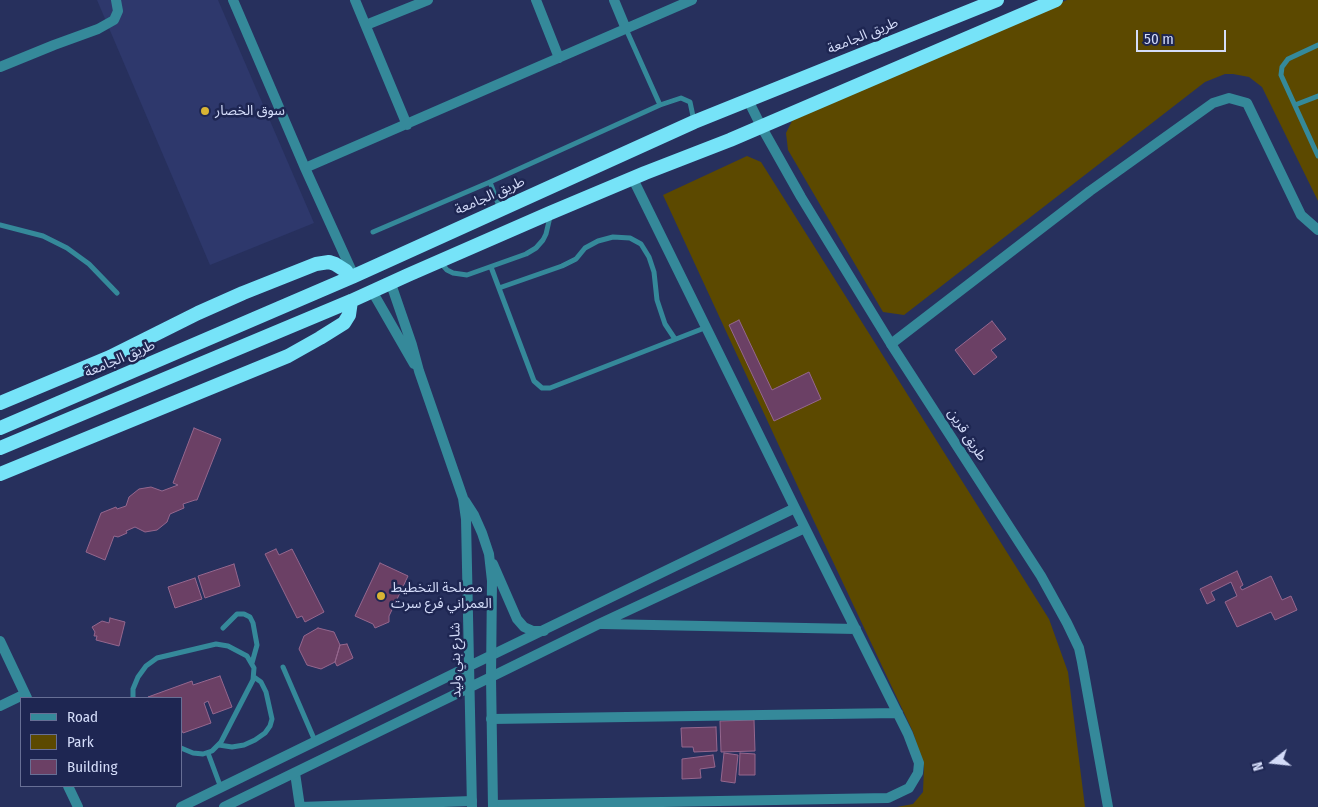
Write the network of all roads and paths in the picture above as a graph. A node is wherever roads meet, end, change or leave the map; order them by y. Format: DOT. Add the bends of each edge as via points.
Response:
graph roads {
  1 [pos="116,0"];
  2 [pos="233,0"];
  3 [pos="355,0"];
  4 [pos="428,0"];
  5 [pos="536,0"];
  6 [pos="614,0"];
  7 [pos="692,0"];
  8 [pos="997,0"];
  9 [pos="1056,0"];
  10 [pos="366,25"];
  11 [pos="626,29"];
  12 [pos="1318,45"];
  13 [pos="559,58"];
  14 [pos="0,67"];
  15 [pos="1318,96"];
  16 [pos="748,100"];
  17 [pos="660,105"];
  18 [pos="1295,105"];
  19 [pos="694,122"];
  20 [pos="406,125"];
  21 [pos="761,126"];
  22 [pos="1316,146"];
  23 [pos="1318,156"];
  24 [pos="305,168"];
  25 [pos="634,178"];
  26 [pos="490,182"];
  27 [pos="500,210"];
  28 [pos="550,213"];
  29 [pos="0,225"];
  30 [pos="1318,230"];
  31 [pos="373,232"];
  32 [pos="439,261"];
  33 [pos="491,267"];
  34 [pos="352,276"];
  35 [pos="391,284"];
  36 [pos="499,288"];
  37 [pos="117,293"];
  38 [pos="361,296"];
  39 [pos="707,327"];
  40 [pos="675,339"];
  41 [pos="891,344"];
  42 [pos="418,371"];
  43 [pos="0,403"];
  44 [pos="0,428"];
  45 [pos="0,448"];
  46 [pos="0,474"];
  47 [pos="463,498"];
  48 [pos="795,508"];
  49 [pos="805,528"];
  50 [pos="489,554"];
  51 [pos="600,624"];
  52 [pos="223,628"];
  53 [pos="856,629"];
  54 [pos="544,631"];
  55 [pos="0,640"];
  56 [pos="492,655"];
  57 [pos="252,663"];
  58 [pos="469,666"];
  59 [pos="283,667"];
  60 [pos="254,677"];
  61 [pos="491,677"];
  62 [pos="470,686"];
  63 [pos="26,696"];
  64 [pos="133,697"];
  65 [pos="20,698"];
  66 [pos="0,706"];
  67 [pos="898,714"];
  68 [pos="492,719"];
  69 [pos="315,741"];
  70 [pos="219,745"];
  71 [pos="182,748"];
  72 [pos="208,753"];
  73 [pos="295,773"];
  74 [pos="68,787"];
  75 [pos="221,788"];
  76 [pos="201,802"];
  77 [pos="472,804"];
  78 [pos="385,805"];
  79 [pos="493,806"];
  80 [pos="78,807"];
  81 [pos="181,807"];
  82 [pos="224,807"];
  83 [pos="300,807"];
  84 [pos="1108,807"];
  1 -- 14 [label="street" via="118,11 114,20 106,25"];
  2 -- 24 [label="street"];
  3 -- 10 [label="street"];
  4 -- 10 [label="street"];
  5 -- 13 [label="street"];
  6 -- 11 [label="street"];
  7 -- 11 [label="street"];
  8 -- 16 [label="highway, طريق الجامعة"];
  9 -- 21 [label="highway"];
  10 -- 20 [label="street"];
  11 -- 13 [label="street"];
  11 -- 17 [label="lane"];
  12 -- 18 [label="lane" via="1288,59 1282,67 1281,75"];
  13 -- 20 [label="street"];
  15 -- 18 [label="lane"];
  16 -- 19 [label="highway, طريق الجامعة"];
  16 -- 21 [label="street, طريق قرين"];
  17 -- 19 [label="lane" via="681,98 690,102"];
  17 -- 26 [label="lane"];
  18 -- 22 [label="lane"];
  19 -- 27 [label="highway, طريق الجامعة"];
  20 -- 24 [label="street"];
  21 -- 25 [label="highway"];
  21 -- 41 [label="street, طريق قرين"];
  22 -- 23 [label="lane"];
  24 -- 34 [label="street"];
  25 -- 28 [label="highway"];
  25 -- 39 [label="street"];
  26 -- 27 [label="lane"];
  26 -- 31 [label="lane"];
  27 -- 34 [label="highway, طريق الجامعة"];
  28 -- 32 [label="highway"];
  28 -- 33 [label="lane" via="546,234 536,248"];
  29 -- 37 [label="lane" via="43,236 67,248 89,264"];
  30 -- 41 [label="street" via="1301,215 1247,103 1229,98 1213,103 1090,191"];
  32 -- 33 [label="lane" via="447,270 460,275"];
  32 -- 35 [label="highway"];
  33 -- 36 [label="lane"];
  34 -- 43 [label="highway" via="335,264 316,264 243,293 110,357"];
  34 -- 44 [label="highway, طريق الجامعة"];
  35 -- 38 [label="highway"];
  35 -- 42 [label="street"];
  36 -- 40 [label="lane" via="534,381 542,388 550,388"];
  36 -- 40 [label="lane" via="562,266 598,241 613,237 630,238 641,244 649,257 657,300"];
  38 -- 42 [label="street"];
  38 -- 45 [label="highway"];
  38 -- 46 [label="highway" via="344,322 288,356"];
  39 -- 40 [label="lane"];
  39 -- 48 [label="street"];
  41 -- 84 [label="street, طريق قرين" via="1041,576 1067,623 1080,655"];
  42 -- 47 [label="street"];
  47 -- 50 [label="street" via="474,515"];
  47 -- 58 [label="street, شارع بني وليد" via="468,542"];
  48 -- 49 [label="street"];
  48 -- 54 [label="street"];
  49 -- 51 [label="street"];
  49 -- 53 [label="street"];
  50 -- 54 [label="street" via="517,619 533,631"];
  50 -- 56 [label="street"];
  51 -- 53 [label="street"];
  51 -- 61 [label="street"];
  52 -- 57 [label="lane" via="237,614 250,617 257,645"];
  53 -- 67 [label="street"];
  54 -- 56 [label="street"];
  55 -- 63 [label="street"];
  56 -- 58 [label="street"];
  56 -- 61 [label="street"];
  57 -- 60 [label="lane"];
  57 -- 64 [label="lane" via="243,653 220,644 164,656 141,671"];
  58 -- 62 [label="street, شارع بني وليد"];
  58 -- 69 [label="street"];
  59 -- 69 [label="lane"];
  60 -- 70 [label="lane"];
  60 -- 70 [label="lane" via="266,692 272,719 270,726 265,733 244,745"];
  61 -- 62 [label="street"];
  61 -- 68 [label="street"];
  62 -- 73 [label="street"];
  62 -- 77 [label="street, شارع بني وليد"];
  65 -- 66 [label="street"];
  67 -- 68 [label="street"];
  67 -- 79 [label="street" via="919,763 918,773 909,788 888,798"];
  68 -- 79 [label="street"];
  69 -- 75 [label="street"];
  70 -- 72 [label="lane"];
  71 -- 72 [label="lane" via="198,754"];
  72 -- 75 [label="lane"];
  73 -- 82 [label="street"];
  73 -- 83 [label="street"];
  74 -- 80 [label="street"];
  75 -- 76 [label="street"];
  76 -- 81 [label="street"];
  77 -- 78 [label="street"];
  78 -- 83 [label="street"];
}
